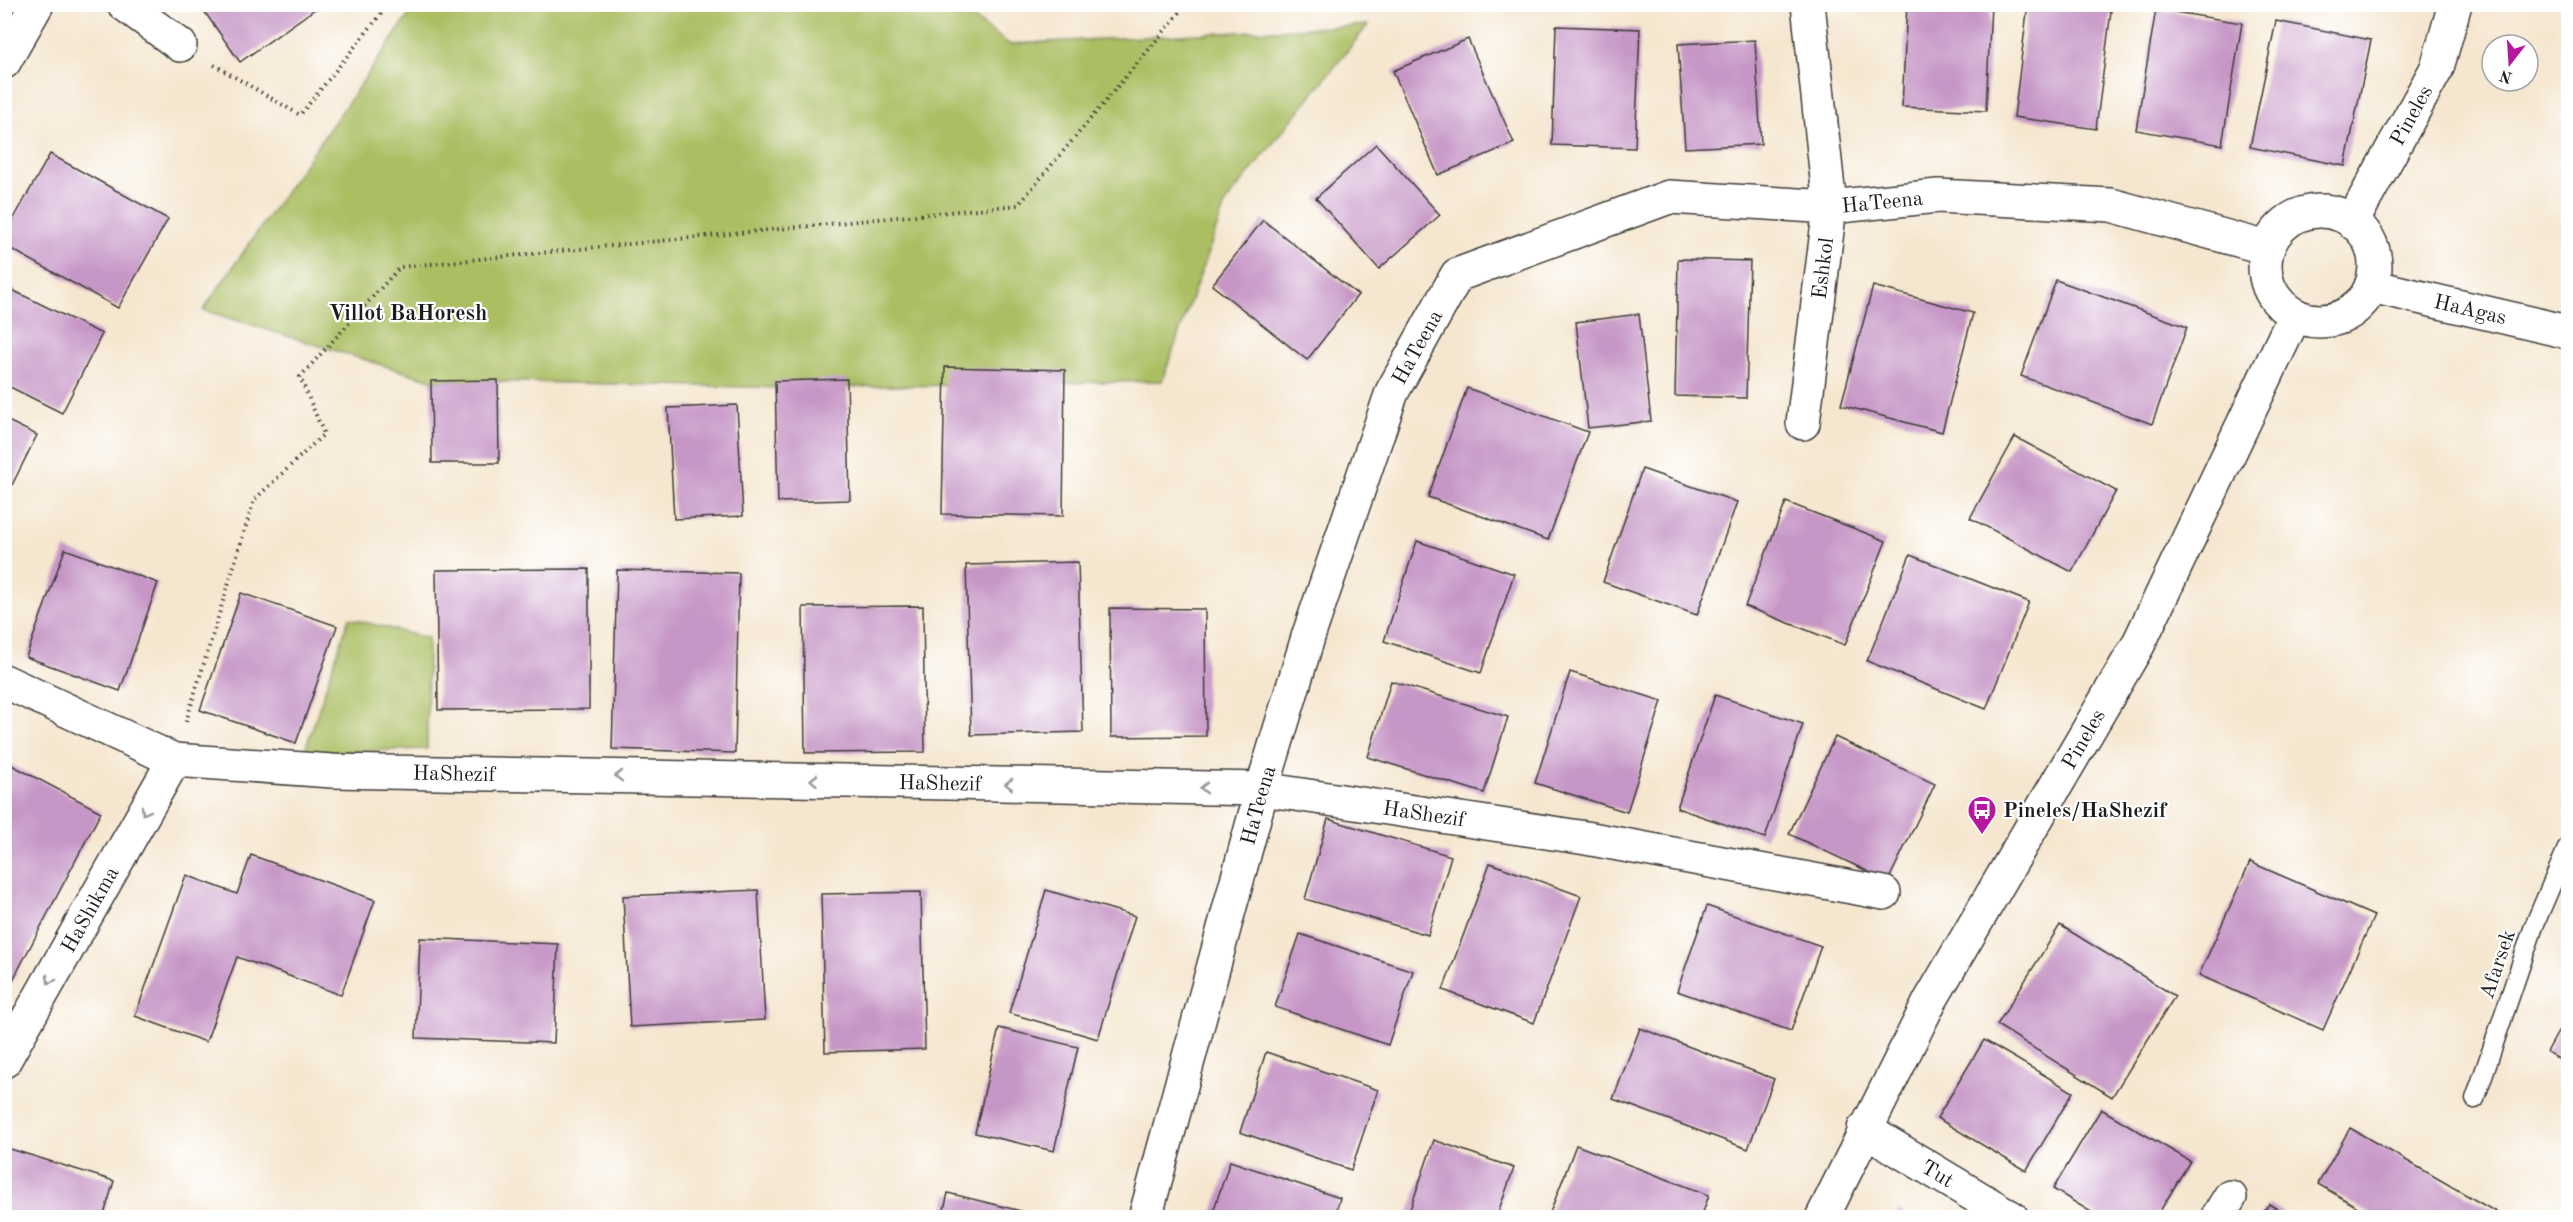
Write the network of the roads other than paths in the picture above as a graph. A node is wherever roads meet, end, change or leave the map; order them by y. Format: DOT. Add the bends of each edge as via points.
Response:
graph roads {
  1 [pos="37,4"];
  2 [pos="124,4"];
  3 [pos="1808,4"];
  4 [pos="2455,4"];
  5 [pos="180,45"];
  6 [pos="4,62"];
  7 [pos="1830,207"];
  8 [pos="2352,222"];
  9 [pos="2267,248"];
  10 [pos="2371,286"];
  11 [pos="2295,315"];
  12 [pos="2568,332"];
  13 [pos="1803,423"];
  14 [pos="4,681"];
  15 [pos="174,760"];
  16 [pos="1262,789"];
  17 [pos="2568,846"];
  18 [pos="1884,893"];
  19 [pos="4,1060"];
  20 [pos="2475,1099"];
  21 [pos="1864,1129"];
  22 [pos="1145,1218"];
  23 [pos="1822,1218"];
  24 [pos="2012,1218"];
  1 -- 6 [label="street"];
  2 -- 5 [label="street"];
  3 -- 7 [label="street, Eshkol"];
  4 -- 8 [label="street, Pineles" via="2437,68"];
  7 -- 9 [label="street, HaTeena" via="1938,196 2111,206"];
  7 -- 13 [label="street, Eshkol"];
  7 -- 16 [label="street, HaTeena" via="1668,197 1457,275 1392,393 1309,634"];
  8 -- 9 [label="street" via="2328,212 2303,214 2288,221"];
  8 -- 10 [label="street" via="2365,234 2373,250"];
  9 -- 11 [label="street" via="2264,264 2272,294"];
  10 -- 11 [label="street" via="2362,302 2348,314 2313,321"];
  10 -- 12 [label="street, HaAgas"];
  11 -- 21 [label="street, Pineles" via="2138,645 1930,1001"];
  14 -- 15 [label="street, HaShezif"];
  16 -- 15 [label="street, HaShezif, one-way" via="332,771"];
  15 -- 19 [label="street, HaShikma, one-way"];
  16 -- 18 [label="street, HaShezif" via="1586,838"];
  16 -- 22 [label="street, HaTeena"];
  17 -- 20 [label="lane, Afarsek" via="2534,926"];
  21 -- 23 [label="street, Pineles"];
  21 -- 24 [label="street, Tut"];
}
